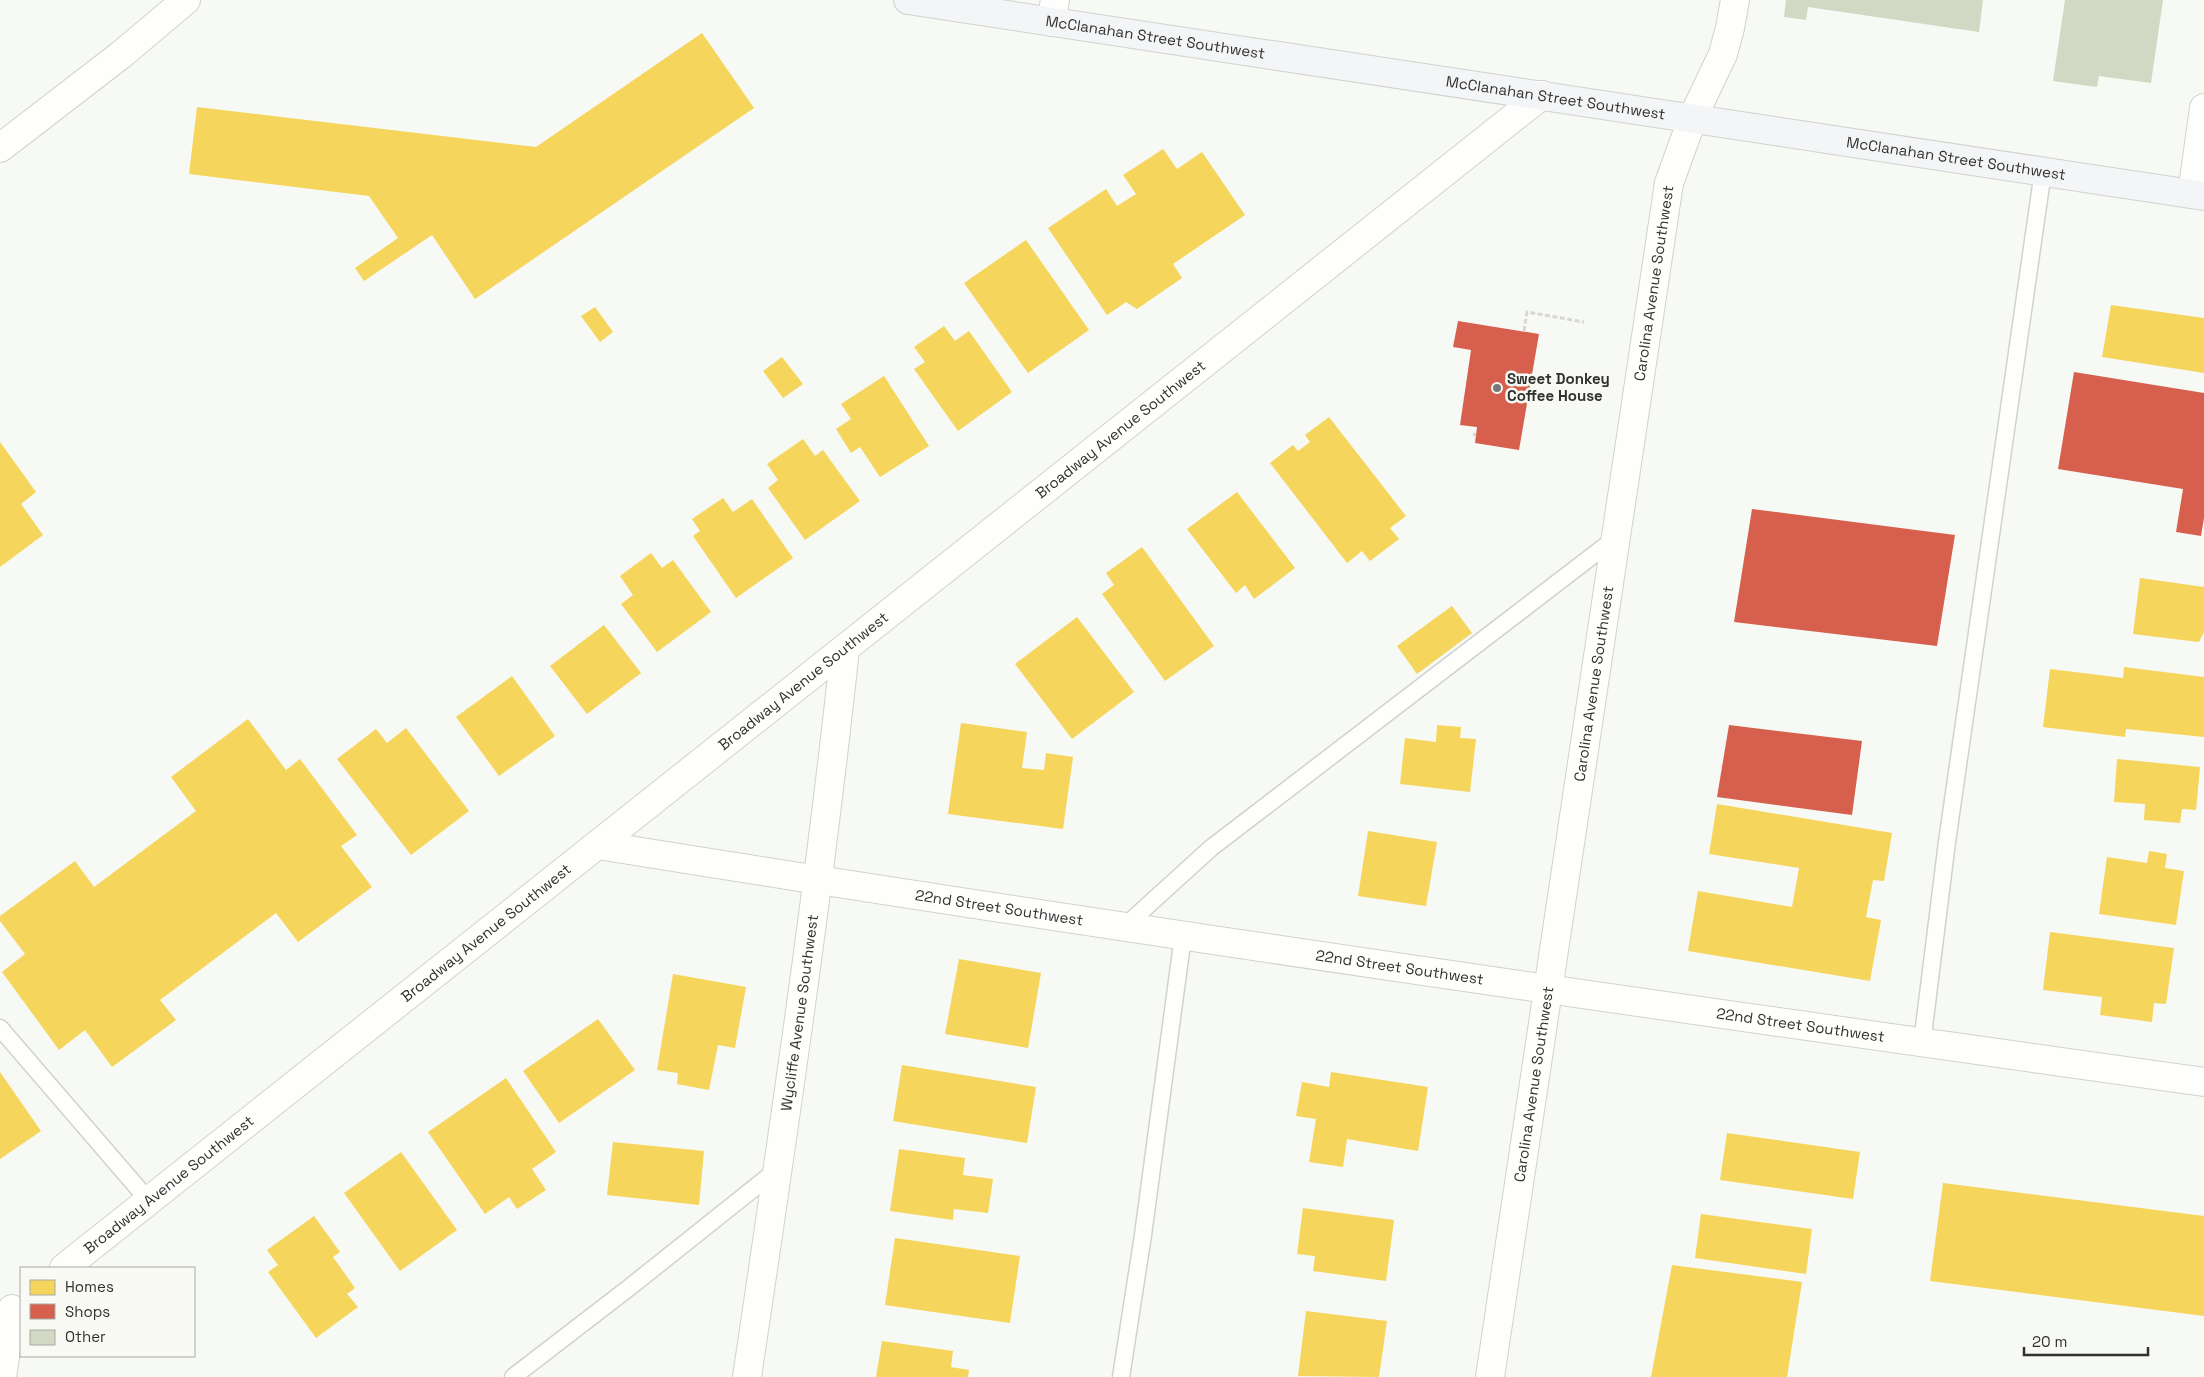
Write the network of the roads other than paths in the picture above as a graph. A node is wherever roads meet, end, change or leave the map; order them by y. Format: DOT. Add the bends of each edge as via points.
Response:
graph roads {
  1 [pos="186,0"];
  2 [pos="908,0"];
  3 [pos="1735,0"];
  4 [pos="1053,11"];
  5 [pos="1542,95"];
  6 [pos="2204,108"];
  7 [pos="1692,117"];
  8 [pos="0,148"];
  9 [pos="2043,171"];
  10 [pos="2198,195"];
  11 [pos="1616,537"];
  12 [pos="845,649"];
  13 [pos="598,844"];
  14 [pos="817,880"];
  15 [pos="1124,927"];
  16 [pos="1183,936"];
  17 [pos="1550,991"];
  18 [pos="0,1028"];
  19 [pos="1922,1043"];
  20 [pos="2204,1082"];
  21 [pos="778,1169"];
  22 [pos="149,1201"];
  23 [pos="65,1267"];
  24 [pos="11,1310"];
  25 [pos="2,1377"];
  26 [pos="513,1377"];
  27 [pos="747,1377"];
  28 [pos="1121,1377"];
  29 [pos="1490,1377"];
  1 -- 8 [label="street"];
  2 -- 4 [label="main road, McClanahan Street Southwest"];
  3 -- 7 [label="street, Carolina Avenue Southwest" via="1723,54"];
  4 -- 5 [label="main road, McClanahan Street Southwest"];
  5 -- 7 [label="main road, McClanahan Street Southwest"];
  5 -- 12 [label="street, Broadway Avenue Southwest"];
  6 -- 10 [label="street"];
  7 -- 9 [label="main road, McClanahan Street Southwest"];
  7 -- 11 [label="street, Carolina Avenue Southwest" via="1669,183"];
  9 -- 10 [label="main road, McClanahan Street Southwest"];
  9 -- 19 [label="lane" via="1947,842"];
  11 -- 15 [label="lane" via="1211,848"];
  11 -- 17 [label="street, Carolina Avenue Southwest"];
  12 -- 13 [label="street, Broadway Avenue Southwest"];
  12 -- 14 [label="street, Wycliffe Avenue Southwest"];
  13 -- 14 [label="street, 22nd Street Southwest"];
  13 -- 22 [label="street, Broadway Avenue Southwest"];
  14 -- 15 [label="street, 22nd Street Southwest"];
  14 -- 21 [label="street, Wycliffe Avenue Southwest"];
  15 -- 16 [label="street, 22nd Street Southwest"];
  16 -- 17 [label="street, 22nd Street Southwest"];
  16 -- 28 [label="lane"];
  17 -- 19 [label="street, 22nd Street Southwest"];
  17 -- 29 [label="street, Carolina Avenue Southwest"];
  18 -- 22 [label="lane"];
  19 -- 20 [label="street, 22nd Street Southwest"];
  21 -- 26 [label="lane"];
  21 -- 27 [label="street, Wycliffe Avenue Southwest"];
  22 -- 23 [label="street, Broadway Avenue Southwest"];
  24 -- 25 [label="street"];
}
